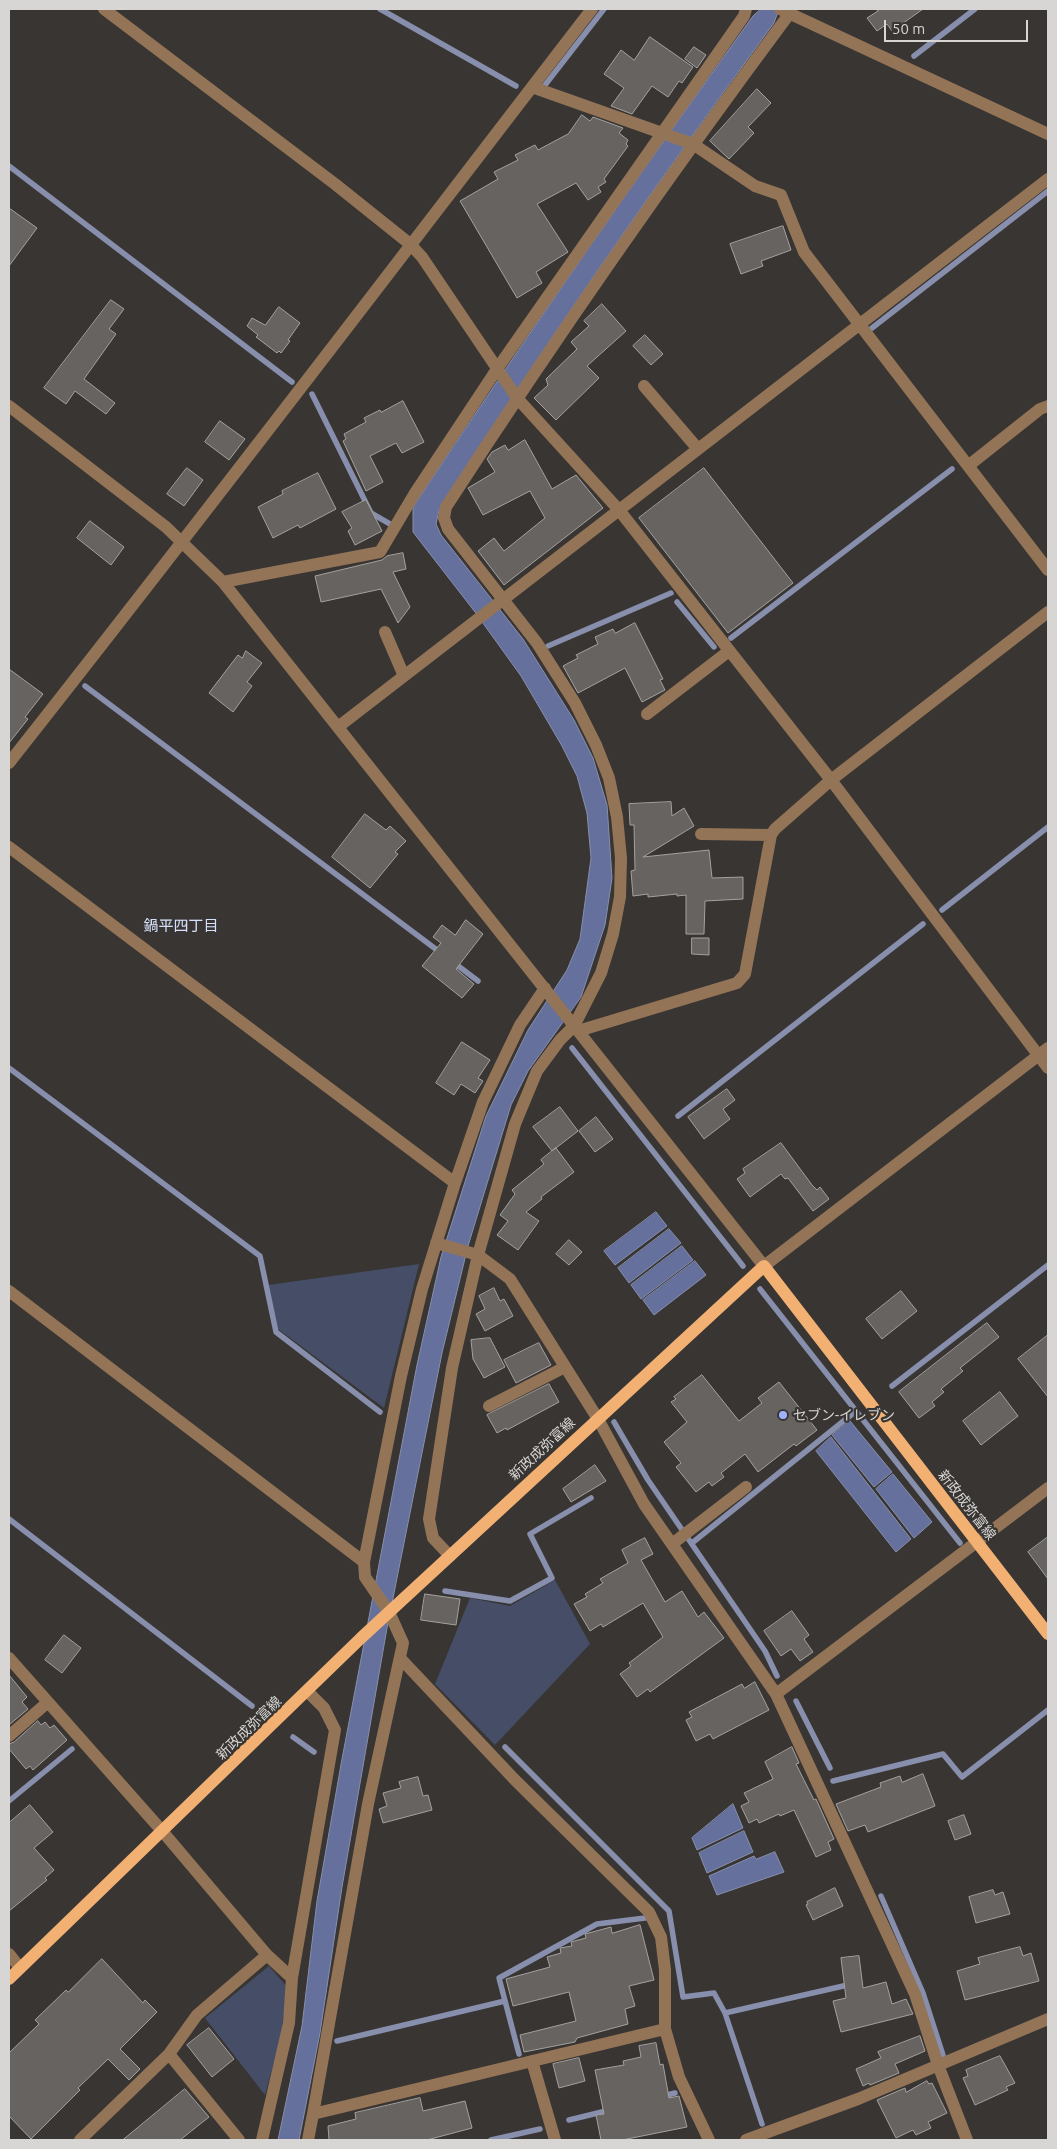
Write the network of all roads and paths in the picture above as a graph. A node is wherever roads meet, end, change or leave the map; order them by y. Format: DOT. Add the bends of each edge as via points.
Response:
graph roads {
  1 [pos="104,9"];
  2 [pos="592,9"];
  3 [pos="746,9"];
  4 [pos="786,10"];
  5 [pos="532,87"];
  6 [pos="663,134"];
  7 [pos="1048,134"];
  8 [pos="691,143"];
  9 [pos="1048,179"];
  10 [pos="410,244"];
  11 [pos="858,324"];
  12 [pos="498,371"];
  13 [pos="644,386"];
  14 [pos="516,396"];
  15 [pos="9,406"];
  16 [pos="1048,406"];
  17 [pos="698,449"];
  18 [pos="968,466"];
  19 [pos="619,510"];
  20 [pos="182,543"];
  21 [pos="1048,570"];
  22 [pos="223,582"];
  23 [pos="503,598"];
  24 [pos="1048,612"];
  25 [pos="385,632"];
  26 [pos="729,651"];
  27 [pos="404,676"];
  28 [pos="647,714"];
  29 [pos="338,727"];
  30 [pos="9,763"];
  31 [pos="831,780"];
  32 [pos="701,834"];
  33 [pos="771,835"];
  34 [pos="9,847"];
  35 [pos="547,991"];
  36 [pos="573,1025"];
  37 [pos="1043,1052"];
  38 [pos="1048,1068"];
  39 [pos="455,1183"];
  40 [pos="439,1244"];
  41 [pos="474,1254"];
  42 [pos="764,1266"];
  43 [pos="9,1291"];
  44 [pos="565,1367"];
  45 [pos="489,1406"];
  46 [pos="598,1419"];
  47 [pos="746,1487"];
  48 [pos="1048,1488"];
  49 [pos="681,1538"];
  50 [pos="977,1543"];
  51 [pos="450,1556"];
  52 [pos="364,1562"];
  53 [pos="392,1618"];
  54 [pos="1048,1634"];
  55 [pos="9,1658"];
  56 [pos="401,1659"];
  57 [pos="308,1692"];
  58 [pos="776,1694"];
  59 [pos="48,1702"];
  60 [pos="9,1736"];
  61 [pos="163,1832"];
  62 [pos="9,1954"];
  63 [pos="267,1955"];
  64 [pos="20,1968"];
  65 [pos="292,1978"];
  66 [pos="9,1979"];
  67 [pos="1048,2019"];
  68 [pos="665,2028"];
  69 [pos="169,2054"];
  70 [pos="532,2061"];
  71 [pos="938,2064"];
  72 [pos="313,2114"];
  73 [pos="80,2140"];
  74 [pos="239,2140"];
  75 [pos="262,2140"];
  76 [pos="308,2140"];
  77 [pos="554,2140"];
  78 [pos="709,2140"];
  79 [pos="746,2140"];
  80 [pos="968,2140"];
  1 -- 10 [label="street"];
  2 -- 5 [label="street"];
  3 -- 6 [label="street"];
  4 -- 7 [label="street"];
  4 -- 8 [label="street"];
  5 -- 6 [label="street"];
  5 -- 10 [label="street"];
  6 -- 8 [label="street"];
  6 -- 12 [label="street"];
  8 -- 11 [label="street" via="755,186 781,195 804,252"];
  8 -- 14 [label="street"];
  9 -- 11 [label="street"];
  10 -- 12 [label="street"];
  10 -- 20 [label="street"];
  11 -- 17 [label="street"];
  11 -- 18 [label="street"];
  12 -- 14 [label="street"];
  12 -- 22 [label="street" via="415,493 380,552"];
  13 -- 17 [label="street"];
  14 -- 19 [label="street"];
  14 -- 23 [label="street" via="446,507 444,518 448,529"];
  15 -- 20 [label="street" via="166,527"];
  16 -- 18 [label="street" via="1040,408"];
  17 -- 19 [label="street"];
  18 -- 21 [label="street"];
  19 -- 23 [label="street"];
  19 -- 26 [label="street"];
  20 -- 22 [label="street"];
  20 -- 30 [label="street"];
  22 -- 29 [label="street"];
  23 -- 27 [label="street"];
  23 -- 36 [label="street" via="537,643 575,703 609,778 617,817 621,858 620,897 614,934 601,973"];
  24 -- 31 [label="street"];
  25 -- 27 [label="street"];
  26 -- 28 [label="street"];
  26 -- 31 [label="street"];
  27 -- 29 [label="street"];
  29 -- 35 [label="street"];
  31 -- 33 [label="street"];
  31 -- 37 [label="street"];
  32 -- 33 [label="street"];
  33 -- 36 [label="street" via="745,974 737,983"];
  34 -- 39 [label="street"];
  35 -- 36 [label="street"];
  35 -- 39 [label="street" via="520,1025 483,1102"];
  36 -- 41 [label="street" via="537,1071 518,1115"];
  36 -- 42 [label="street"];
  37 -- 38 [label="street"];
  37 -- 42 [label="street"];
  39 -- 40 [label="street"];
  40 -- 41 [label="street"];
  40 -- 52 [label="street" via="422,1289"];
  41 -- 44 [label="street" via="510,1279"];
  41 -- 51 [label="street" via="452,1368 429,1519 433,1538"];
  42 -- 46 [label="main road, 新政成弥富線"];
  42 -- 50 [label="main road, 新政成弥富線"];
  43 -- 52 [label="street"];
  44 -- 45 [label="street"];
  44 -- 46 [label="street"];
  46 -- 49 [label="street" via="644,1504"];
  46 -- 51 [label="main road, 新政成弥富線"];
  47 -- 49 [label="street"];
  48 -- 50 [label="street"];
  49 -- 58 [label="street"];
  50 -- 54 [label="main road, 新政成弥富線"];
  50 -- 58 [label="street"];
  51 -- 53 [label="main road, 新政成弥富線" via="406,1597"];
  52 -- 53 [label="street" via="365,1576"];
  53 -- 56 [label="street" via="403,1643"];
  53 -- 57 [label="main road, 新政成弥富線" via="361,1638"];
  55 -- 59 [label="street"];
  56 -- 68 [label="street" via="515,1780 649,1912 661,1937 665,1970"];
  56 -- 72 [label="street" via="368,1804"];
  57 -- 61 [label="main road, 新政成弥富線"];
  57 -- 65 [label="street" via="324,1708 335,1730"];
  58 -- 71 [label="street" via="915,1994"];
  59 -- 60 [label="street"];
  59 -- 61 [label="street"];
  61 -- 63 [label="street"];
  61 -- 64 [label="main road, 新政成弥富線"];
  62 -- 64 [label="street"];
  63 -- 65 [label="street"];
  63 -- 69 [label="street" via="197,2015"];
  64 -- 66 [label="main road, 新政成弥富線"];
  65 -- 75 [label="street" via="289,2023"];
  67 -- 71 [label="street"];
  68 -- 70 [label="street"];
  68 -- 78 [label="street" via="679,2077"];
  69 -- 73 [label="street"];
  69 -- 74 [label="street"];
  70 -- 72 [label="street"];
  70 -- 77 [label="street"];
  71 -- 79 [label="street" via="858,2099"];
  71 -- 80 [label="street"];
  72 -- 76 [label="street"];
}
